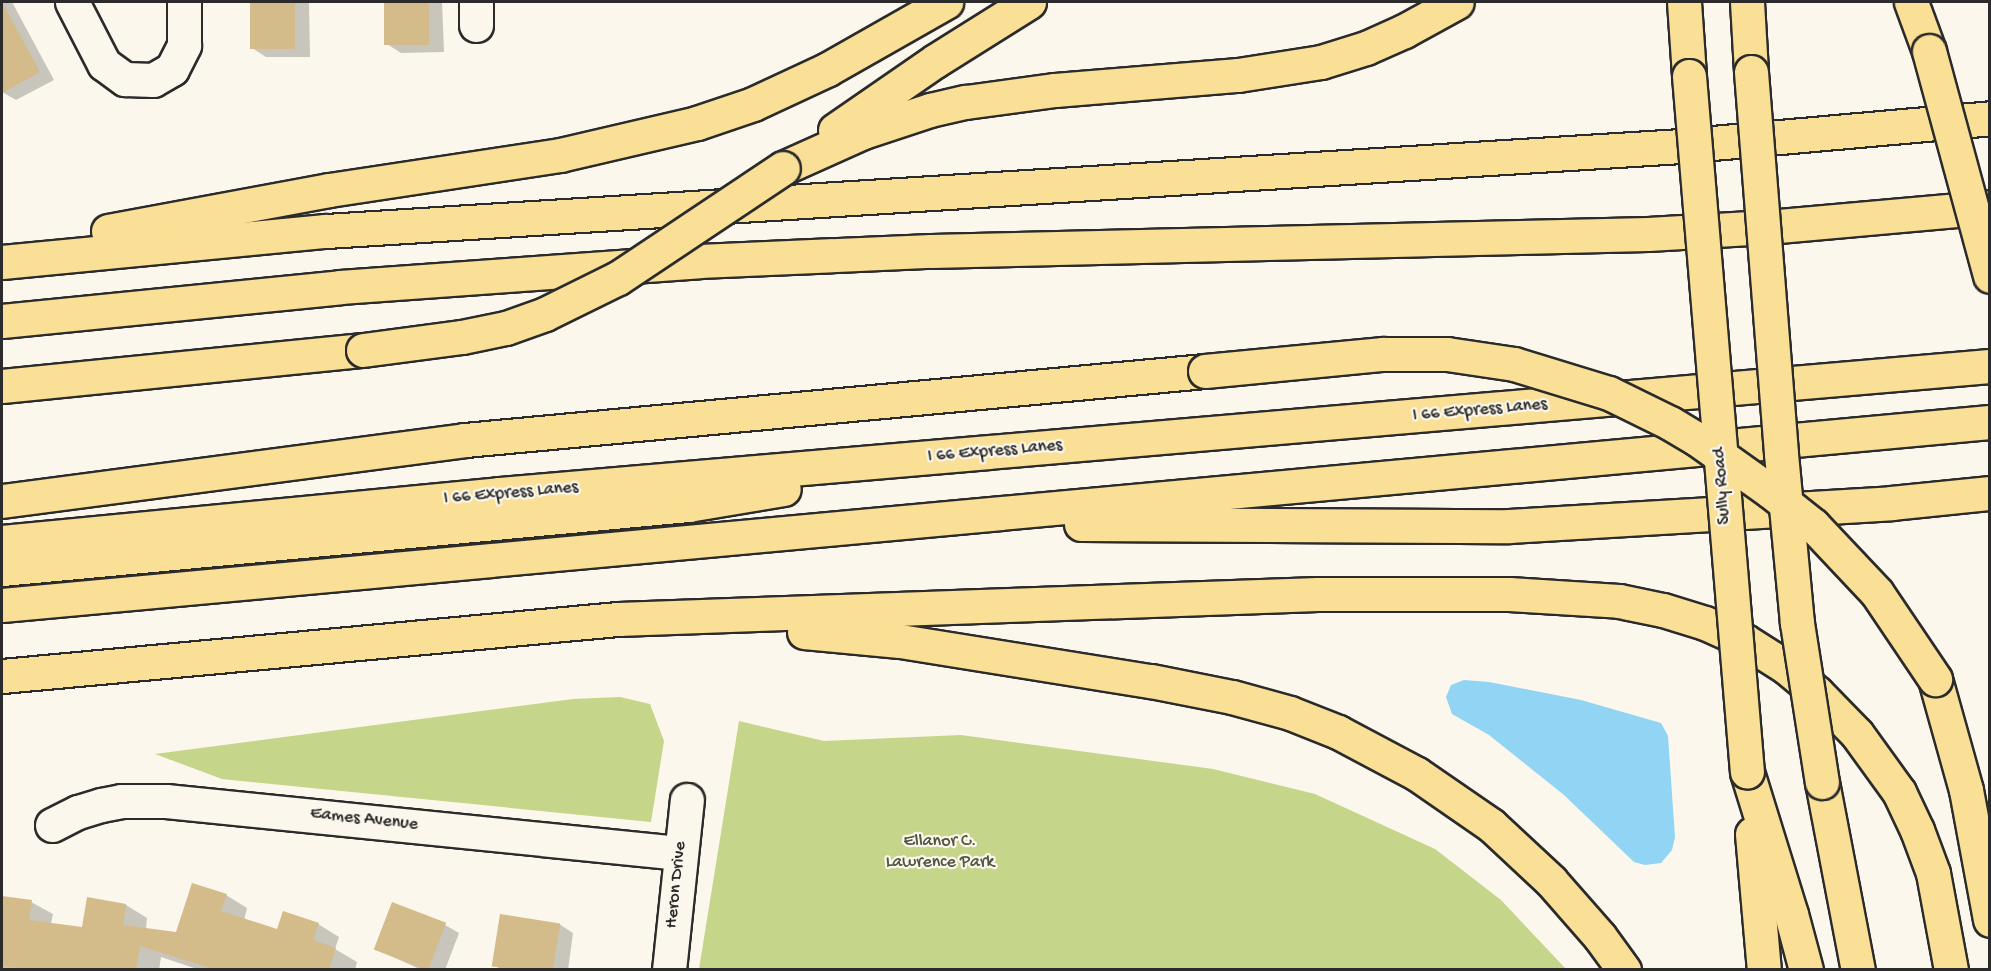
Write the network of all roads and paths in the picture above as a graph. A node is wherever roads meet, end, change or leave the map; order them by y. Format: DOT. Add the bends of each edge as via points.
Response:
graph roads {
  1 [pos="72,2"];
  2 [pos="184,2"];
  3 [pos="937,2"];
  4 [pos="946,2"];
  5 [pos="1029,2"];
  6 [pos="1457,2"];
  7 [pos="1684,2"];
  8 [pos="1747,2"];
  9 [pos="1911,2"];
  10 [pos="1916,2"];
  11 [pos="911,22"];
  12 [pos="1929,51"];
  13 [pos="890,108"];
  14 [pos="1989,118"];
  15 [pos="1989,207"];
  16 [pos="2,251"];
  17 [pos="2,262"];
  18 [pos="1989,276"];
  19 [pos="2,321"];
  20 [pos="1989,366"];
  21 [pos="2,386"];
  22 [pos="1989,422"];
  23 [pos="974,454"];
  24 [pos="1989,493"];
  25 [pos="2,501"];
  26 [pos="926,521"];
  27 [pos="2,542"];
  28 [pos="2,569"];
  29 [pos="2,605"];
  30 [pos="566,624"];
  31 [pos="2,676"];
  32 [pos="1935,679"];
  33 [pos="1747,772"];
  34 [pos="687,800"];
  35 [pos="1989,815"];
  36 [pos="52,825"];
  37 [pos="680,853"];
  38 [pos="1989,920"];
  39 [pos="669,969"];
  40 [pos="1624,969"];
  41 [pos="1764,969"];
  42 [pos="1806,969"];
  43 [pos="1858,969"];
  44 [pos="1952,969"];
  1 -- 2 [label="street" via="104,64 125,78 153,80 172,69 184,45"];
  3 -- 11 [label="highway"];
  4 -- 11 [label="highway"];
  5 -- 13 [label="highway"];
  6 -- 13 [label="highway" via="1404,32 1321,62 1238,75"];
  7 -- 33 [label="highway, Sully Road, bridge"];
  8 -- 43 [label="highway, bridge" via="1802,658"];
  9 -- 12 [label="highway"];
  10 -- 12 [label="highway"];
  11 -- 16 [label="highway" via="828,69 753,104 631,140 499,165 329,190"];
  12 -- 18 [label="highway, bridge"];
  13 -- 21 [label="highway, bridge" via="837,142 783,168 618,278 506,328 363,350"];
  14 -- 17 [label="highway" via="1679,146 326,231"];
  15 -- 19 [label="highway" via="1648,234 699,261 340,287"];
  20 -- 23 [label="highway, I 66 Express Lanes"];
  22 -- 26 [label="highway"];
  23 -- 27 [label="highway, I 66 Express Lanes"];
  23 -- 28 [label="highway" via="688,505"];
  24 -- 26 [label="highway" via="1891,503 1509,526"];
  25 -- 32 [label="highway, bridge" via="443,442 1372,355 1447,354 1514,364 1609,393 1697,440 1813,525 1877,593"];
  26 -- 29 [label="highway"];
  30 -- 31 [label="highway"];
  30 -- 40 [label="highway" via="621,632 839,633 1070,667 1232,697 1290,713 1381,753 1457,799 1491,825 1551,881"];
  30 -- 44 [label="highway" via="1318,594 1564,596 1663,610 1745,641 1817,693 1857,734 1899,792 1917,830 1933,873"];
  32 -- 35 [label="highway"];
  32 -- 38 [label="highway" via="1966,790"];
  33 -- 41 [label="highway, Sully Road"];
  33 -- 42 [label="highway"];
  34 -- 37 [label="street, Heron Drive"];
  36 -- 37 [label="street, Eames Avenue" via="78,812 111,803 166,801"];
  37 -- 39 [label="street, Heron Drive"];
}
